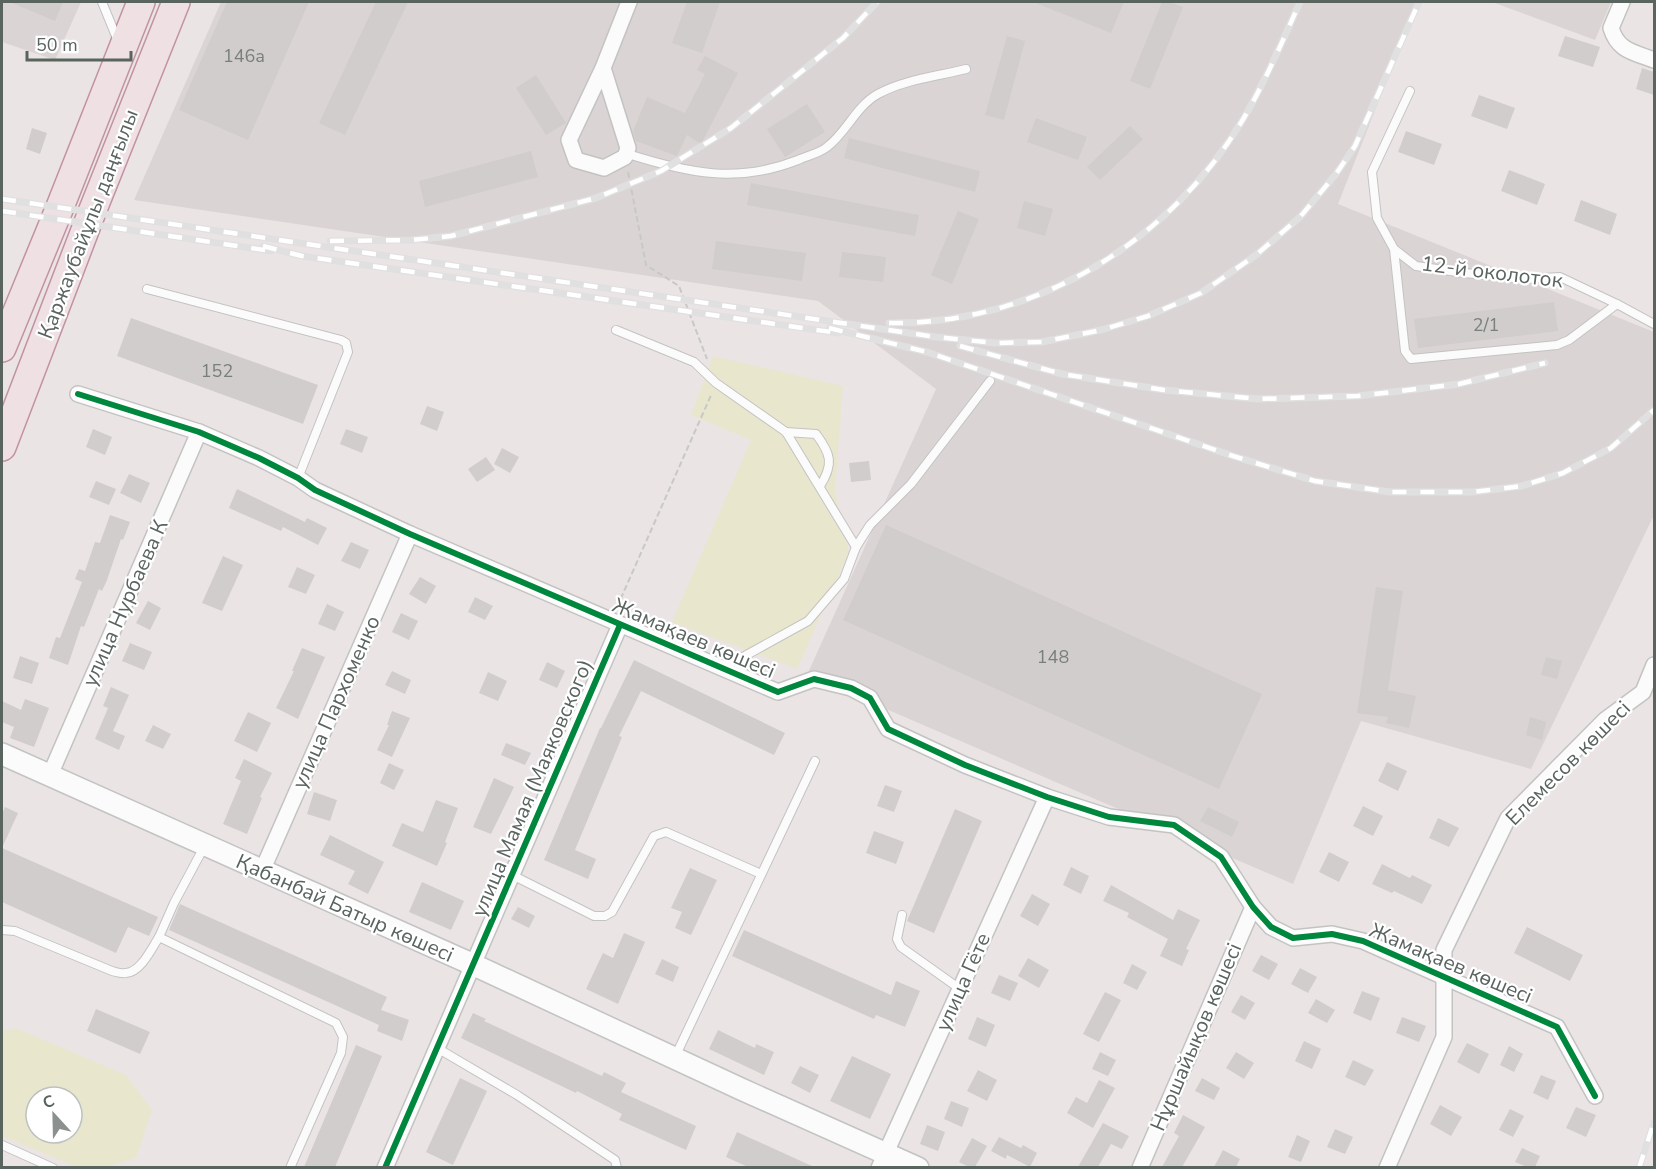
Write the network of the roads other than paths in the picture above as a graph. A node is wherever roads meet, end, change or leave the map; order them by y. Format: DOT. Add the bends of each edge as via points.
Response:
graph roads {
  1 [pos="102,2"];
  2 [pos="141,2"];
  3 [pos="176,2"];
  4 [pos="629,2"];
  5 [pos="1622,2"];
  6 [pos="122,48"];
  7 [pos="1654,60"];
  8 [pos="603,68"];
  9 [pos="966,69"];
  10 [pos="1410,91"];
  11 [pos="626,155"];
  12 [pos="1394,249"];
  13 [pos="147,289"];
  14 [pos="1617,304"];
  15 [pos="1654,324"];
  16 [pos="616,330"];
  17 [pos="2,348"];
  18 [pos="990,381"];
  19 [pos="78,394"];
  20 [pos="199,432"];
  21 [pos="786,432"];
  22 [pos="2,447"];
  23 [pos="298,478"];
  24 [pos="820,486"];
  25 [pos="410,534"];
  26 [pos="856,547"];
  27 [pos="616,622"];
  28 [pos="1654,665"];
  29 [pos="722,668"];
  30 [pos="2,754"];
  31 [pos="815,761"];
  32 [pos="50,775"];
  33 [pos="1047,797"];
  34 [pos="205,845"];
  35 [pos="262,871"];
  36 [pos="761,874"];
  37 [pos="512,876"];
  38 [pos="1253,907"];
  39 [pos="902,915"];
  40 [pos="2,930"];
  41 [pos="159,937"];
  42 [pos="474,965"];
  43 [pos="1443,977"];
  44 [pos="960,989"];
  45 [pos="437,1048"];
  46 [pos="675,1058"];
  47 [pos="1595,1096"];
  48 [pos="2,1145"];
  49 [pos="882,1160"];
  50 [pos="53,1167"];
  51 [pos="290,1167"];
  52 [pos="385,1167"];
  53 [pos="617,1167"];
  54 [pos="918,1167"];
  55 [pos="1140,1167"];
  56 [pos="1387,1167"];
  1 -- 6 [label="lane"];
  2 -- 6 [label="highway, Қаржаубайұлы даңғылы"];
  3 -- 22 [label="highway, Қаржаубайұлы даңғылы"];
  4 -- 8 [label="street"];
  5 -- 7 [label="street" via="1611,28 1614,39 1625,49"];
  6 -- 17 [label="highway, Қаржаубайұлы даңғылы"];
  8 -- 11 [label="street" via="627,140"];
  8 -- 11 [label="street" via="569,140 576,160 587,165 604,168"];
  9 -- 11 [label="lane" via="878,94 861,107 826,148 776,169 719,175"];
  10 -- 12 [label="lane, 12-й околоток" via="1372,172 1377,218"];
  12 -- 14 [label="lane, 12-й околоток" via="1416,266 1526,279 1560,277"];
  12 -- 14 [label="lane, 12-й околоток" via="1405,351 1412,359 1557,345"];
  13 -- 23 [label="lane" via="346,344 348,352"];
  14 -- 15 [label="lane"];
  16 -- 21 [label="lane" via="694,362 716,383"];
  18 -- 26 [label="lane" via="911,484 870,525"];
  19 -- 20 [label="street, Жамақаев көшесі"];
  20 -- 23 [label="street, Жамақаев көшесі"];
  20 -- 32 [label="street, улица Нурбаева К"];
  21 -- 24 [label="lane"];
  21 -- 24 [label="lane" via="816,434 828,450 830,471"];
  23 -- 25 [label="street, Жамақаев көшесі" via="315,490"];
  24 -- 26 [label="lane"];
  25 -- 27 [label="street, Жамақаев көшесі"];
  25 -- 35 [label="street, улица Пархоменко"];
  26 -- 29 [label="lane" via="844,579 808,621"];
  27 -- 29 [label="street, Жамақаев көшесі"];
  27 -- 37 [label="street, улица Мамая (Маяковского)"];
  28 -- 43 [label="street, Елемесов көшесі" via="1643,692 1605,720 1508,818 1444,950"];
  29 -- 33 [label="street, Жамақаев көшесі" via="778,692 814,680 850,688 870,698 888,729"];
  30 -- 32 [label="main road, Қабанбай Батыр көшесі"];
  31 -- 36 [label="lane"];
  32 -- 34 [label="main road, Қабанбай Батыр көшесі"];
  33 -- 38 [label="street, Жамақаев көшесі" via="1109,817 1174,825 1221,856"];
  33 -- 44 [label="street, улица Гёте"];
  34 -- 35 [label="main road, Қабанбай Батыр көшесі"];
  34 -- 41 [label="lane"];
  35 -- 42 [label="main road, Қабанбай Батыр көшесі"];
  36 -- 37 [label="lane" via="666,832 654,836 612,912 605,916 594,916"];
  36 -- 46 [label="lane"];
  37 -- 42 [label="street, улица Мамая (Маяковского)"];
  38 -- 43 [label="street, Жамақаев көшесі" via="1271,927 1293,938 1332,934 1363,941"];
  38 -- 55 [label="street, Нұршайықов көшесі"];
  39 -- 44 [label="lane" via="897,939 901,947"];
  40 -- 41 [label="lane" via="15,931 112,971 127,973 139,965"];
  41 -- 51 [label="lane" via="336,1023 343,1037 341,1053"];
  42 -- 45 [label="street, улица Мамая (Маяковского)"];
  42 -- 46 [label="main road, Қабанбай Батыр көшесі"];
  43 -- 47 [label="street, Жамақаев көшесі" via="1557,1027"];
  43 -- 56 [label="street, Елемесов көшесі" via="1444,1037"];
  44 -- 49 [label="street, улица Гёте"];
  45 -- 52 [label="street, улица Мамая (Маяковского)"];
  45 -- 53 [label="lane" via="518,1095 615,1160"];
  46 -- 49 [label="main road, Қабанбай Батыр көшесі"];
  48 -- 50 [label="lane"];
  49 -- 54 [label="main road, Қабанбай Батыр көшесі"];
}
